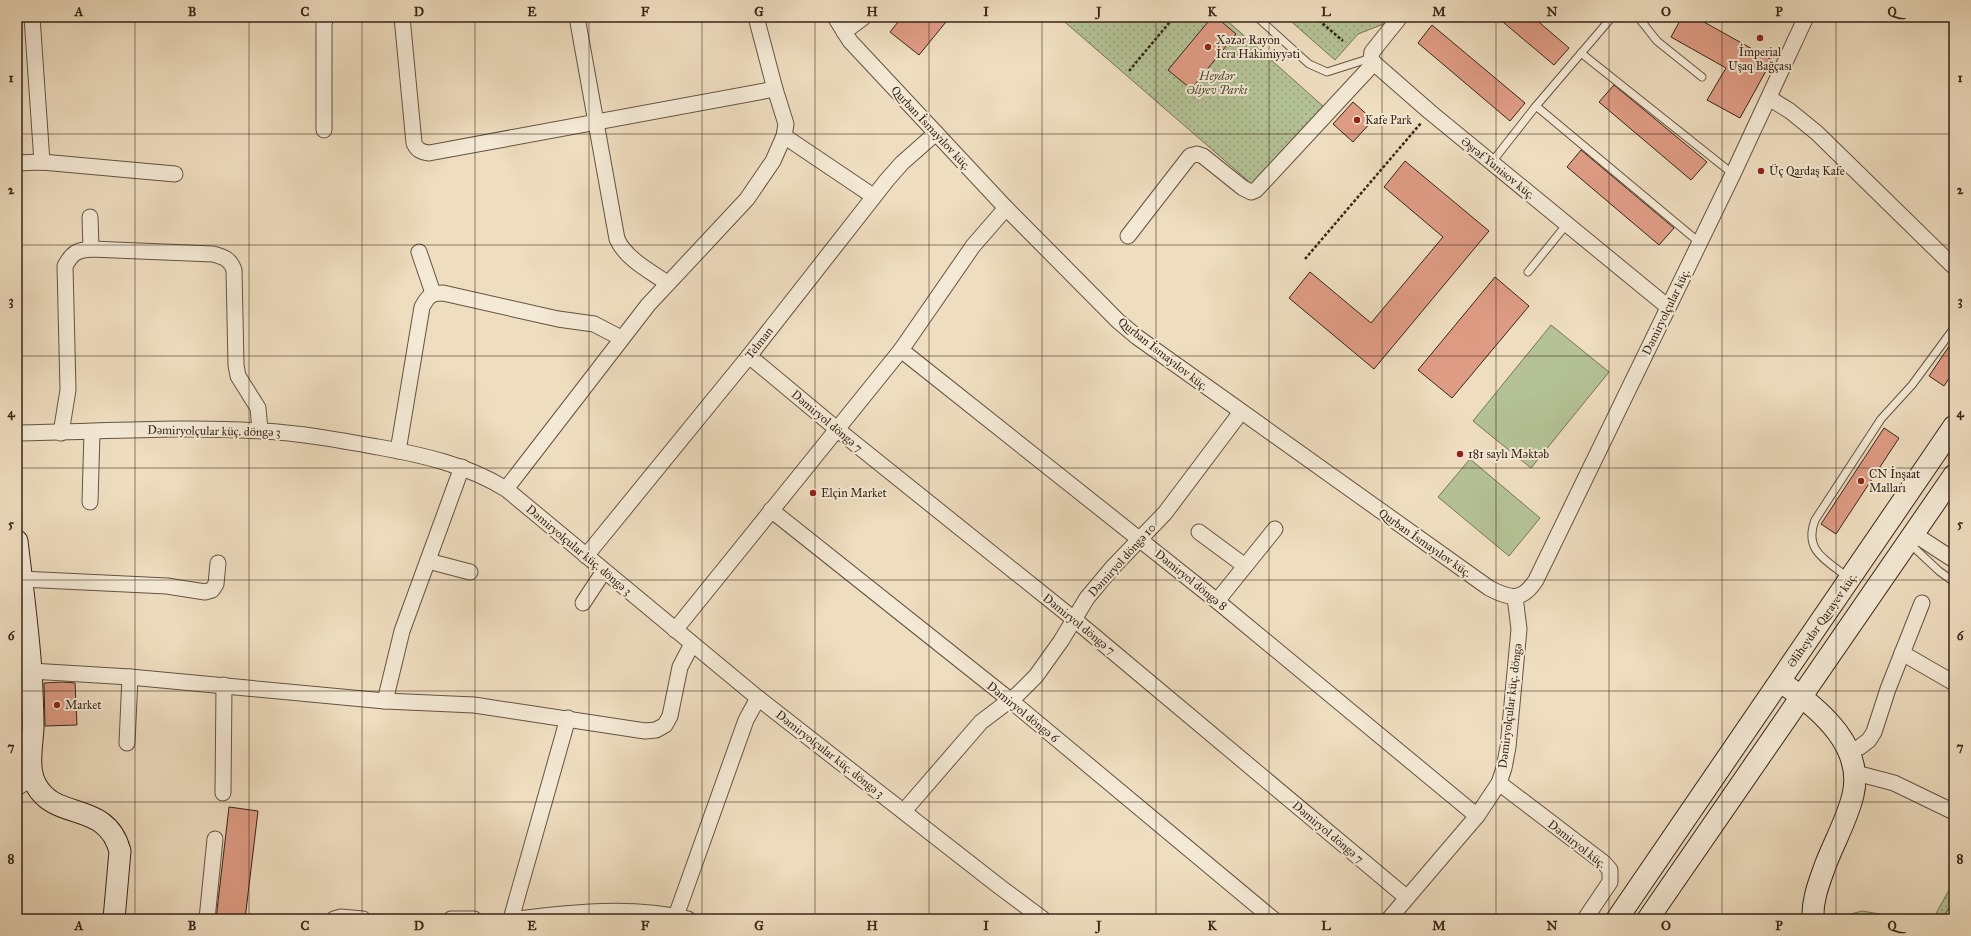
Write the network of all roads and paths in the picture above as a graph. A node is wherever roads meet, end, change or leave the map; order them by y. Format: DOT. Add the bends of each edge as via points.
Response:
graph roads {
  1 [pos="32,17"];
  2 [pos="326,17"];
  3 [pos="402,17"];
  4 [pos="577,17"];
  5 [pos="756,17"];
  6 [pos="835,17"];
  7 [pos="864,17"];
  8 [pos="1174,17"];
  9 [pos="1257,17"];
  10 [pos="1315,17"];
  11 [pos="1400,17"];
  12 [pos="1612,17"];
  13 [pos="1638,17"];
  14 [pos="1806,17"];
  15 [pos="844,32"];
  16 [pos="1343,41"];
  17 [pos="1581,52"];
  18 [pos="1372,61"];
  19 [pos="1129,70"];
  20 [pos="1702,77"];
  21 [pos="775,89"];
  22 [pos="1769,98"];
  23 [pos="1536,106"];
  24 [pos="1430,112"];
  25 [pos="595,122"];
  26 [pos="324,130"];
  27 [pos="936,133"];
  28 [pos="784,136"];
  29 [pos="42,162"];
  30 [pos="1492,162"];
  31 [pos="17,163"];
  32 [pos="175,174"];
  33 [pos="1733,174"];
  34 [pos="874,196"];
  35 [pos="1006,208"];
  36 [pos="90,217"];
  37 [pos="1567,224"];
  38 [pos="1128,236"];
  39 [pos="1700,243"];
  40 [pos="91,249"];
  41 [pos="419,252"];
  42 [pos="1305,259"];
  43 [pos="1954,267"];
  44 [pos="1528,272"];
  45 [pos="667,283"];
  46 [pos="433,293"];
  47 [pos="1668,307"];
  48 [pos="1954,328"];
  49 [pos="621,338"];
  50 [pos="901,350"];
  51 [pos="749,356"];
  52 [pos="1241,412"];
  53 [pos="1954,426"];
  54 [pos="260,430"];
  55 [pos="838,430"];
  56 [pos="92,432"];
  57 [pos="17,433"];
  58 [pos="61,433"];
  59 [pos="398,451"];
  60 [pos="462,467"];
  61 [pos="1954,475"];
  62 [pos="506,489"];
  63 [pos="90,502"];
  64 [pos="771,510"];
  65 [pos="1886,526"];
  66 [pos="1276,529"];
  67 [pos="1199,532"];
  68 [pos="1911,538"];
  69 [pos="1140,539"];
  70 [pos="17,541"];
  71 [pos="586,556"];
  72 [pos="1954,560"];
  73 [pos="428,561"];
  74 [pos="218,563"];
  75 [pos="1245,566"];
  76 [pos="604,571"];
  77 [pos="470,572"];
  78 [pos="21,579"];
  79 [pos="1850,579"];
  80 [pos="1954,582"];
  81 [pos="1515,597"];
  82 [pos="1217,601"];
  83 [pos="583,603"];
  84 [pos="1922,603"];
  85 [pos="1075,620"];
  86 [pos="675,630"];
  87 [pos="692,644"];
  88 [pos="1902,653"];
  89 [pos="31,671"];
  90 [pos="130,677"];
  91 [pos="1779,681"];
  92 [pos="1954,683"];
  93 [pos="224,685"];
  94 [pos="1800,696"];
  95 [pos="758,698"];
  96 [pos="1010,700"];
  97 [pos="385,701"];
  98 [pos="568,718"];
  99 [pos="127,743"];
  100 [pos="1850,751"];
  101 [pos="1856,773"];
  102 [pos="22,781"];
  103 [pos="1499,784"];
  104 [pos="223,793"];
  105 [pos="904,811"];
  106 [pos="1954,812"];
  107 [pos="1689,813"];
  108 [pos="1477,816"];
  109 [pos="215,839"];
  110 [pos="1406,897"];
  111 [pos="1954,907"];
  112 [pos="682,918"];
  113 [pos="114,919"];
  114 [pos="207,919"];
  115 [pos="334,919"];
  116 [pos="362,919"];
  117 [pos="451,919"];
  118 [pos="474,919"];
  119 [pos="511,919"];
  120 [pos="518,919"];
  121 [pos="1043,919"];
  122 [pos="1273,919"];
  123 [pos="1389,919"];
  124 [pos="1585,919"];
  125 [pos="1617,919"];
  126 [pos="1647,919"];
  127 [pos="1813,919"];
  128 [pos="1948,919"];
  1 -- 29 [label="street"];
  2 -- 26 [label="street"];
  3 -- 25 [label="street" via="416,149 429,153"];
  4 -- 25 [label="street"];
  5 -- 21 [label="street"];
  6 -- 15 [label="street, Qurban İsmayılov küç."];
  7 -- 15 [label="street"];
  8 -- 19 [label="path"];
  9 -- 18 [label="lane" via="1319,70 1327,72"];
  10 -- 16 [label="path"];
  11 -- 18 [label="street" via="1377,44 1372,52"];
  12 -- 17 [label="lane"];
  13 -- 20 [label="lane" via="1657,41"];
  14 -- 22 [label="street, Dəmiryolçular küç."];
  15 -- 27 [label="street, Qurban İsmayılov küç."];
  17 -- 23 [label="lane"];
  17 -- 33 [label="lane"];
  18 -- 24 [label="street, Əşrəf Yunisov küç."];
  18 -- 38 [label="street" via="1256,190 1251,192 1244,188 1203,156 1190,156"];
  21 -- 25 [label="street"];
  21 -- 28 [label="street" via="786,124"];
  22 -- 33 [label="street, Dəmiryolçular küç."];
  22 -- 43 [label="street" via="1817,133"];
  23 -- 30 [label="lane"];
  23 -- 39 [label="lane"];
  24 -- 30 [label="street, Əşrəf Yunisov küç."];
  24 -- 42 [label="path"];
  25 -- 45 [label="street" via="617,239 621,248"];
  27 -- 34 [label="street, Telman" via="902,163"];
  27 -- 35 [label="street, Qurban İsmayılov küç."];
  28 -- 34 [label="street"];
  28 -- 45 [label="street" via="761,181 747,199"];
  29 -- 31 [label="street"];
  29 -- 32 [label="street"];
  30 -- 37 [label="street, Əşrəf Yunisov küç."];
  33 -- 39 [label="street, Dəmiryolçular küç."];
  34 -- 51 [label="street, Telman"];
  35 -- 50 [label="street" via="974,246"];
  35 -- 52 [label="street, Qurban İsmayılov küç." via="1118,321"];
  36 -- 40 [label="street"];
  37 -- 44 [label="lane"];
  37 -- 47 [label="street, Əşrəf Yunisov küç."];
  39 -- 47 [label="street, Dəmiryolçular küç."];
  40 -- 54 [label="street" via="213,254 231,262 234,270 236,365 238,376 258,408"];
  40 -- 58 [label="street" via="79,250 71,255 65,266 68,390"];
  41 -- 46 [label="street"];
  45 -- 49 [label="street"];
  46 -- 49 [label="street" via="594,324"];
  46 -- 59 [label="street" via="427,297 422,307"];
  47 -- 81 [label="street, Dəmiryolçular küç." via="1536,580 1526,593"];
  48 -- 79 [label="lane" via="1912,385 1881,420 1815,520 1811,530 1811,542 1816,552"];
  49 -- 62 [label="street"];
  50 -- 55 [label="street"];
  50 -- 69 [label="street, Dəmiryol döngə 8"];
  51 -- 55 [label="street, Dəmiryol döngə 7"];
  51 -- 71 [label="street, Telman"];
  52 -- 69 [label="street, Dəmiryol döngə 10" via="1165,513"];
  52 -- 81 [label="street, Qurban İsmayılov küç." via="1489,588"];
  53 -- 65 [label="main road, Əliheydər Qarayev küç."];
  54 -- 56 [label="street, Dəmiryolçular küç. döngə 3"];
  54 -- 59 [label="street, Dəmiryolçular küç. döngə 3"];
  55 -- 64 [label="street"];
  55 -- 85 [label="street, Dəmiryol döngə 7"];
  56 -- 58 [label="street, Dəmiryolçular küç. döngə 3"];
  56 -- 63 [label="street"];
  57 -- 58 [label="street, Dəmiryolçular küç. döngə 3"];
  59 -- 60 [label="street, Dəmiryolçular küç. döngə 3"];
  60 -- 62 [label="street, Dəmiryolçular küç. döngə 3"];
  60 -- 73 [label="street"];
  61 -- 68 [label="main road"];
  62 -- 71 [label="street, Dəmiryolçular küç. döngə 3"];
  64 -- 86 [label="street"];
  64 -- 96 [label="street, Dəmiryol döngə 6"];
  65 -- 68 [label="main road" via="1885,537 1891,544 1899,546"];
  65 -- 79 [label="main road, Əliheydər Qarayev küç."];
  66 -- 75 [label="street"];
  67 -- 75 [label="street"];
  68 -- 72 [label="street"];
  68 -- 80 [label="lane" via="1939,571"];
  68 -- 94 [label="main road"];
  69 -- 82 [label="street, Dəmiryol döngə 8"];
  69 -- 85 [label="street, Dəmiryol döngə 10" via="1095,589"];
  70 -- 78 [label="main road"];
  71 -- 76 [label="street, Dəmiryolçular küç. döngə 3"];
  73 -- 77 [label="street"];
  73 -- 97 [label="street" via="402,631"];
  74 -- 78 [label="street" via="216,584 212,590 205,592 167,586"];
  75 -- 82 [label="street"];
  76 -- 83 [label="street"];
  76 -- 86 [label="street, Dəmiryolçular küç. döngə 3"];
  78 -- 89 [label="main road"];
  79 -- 91 [label="main road, Əliheydər Qarayev küç."];
  81 -- 103 [label="street, Dəmiryolçular küç. döngə" via="1518,629 1508,747"];
  82 -- 108 [label="street, Dəmiryol döngə 8"];
  84 -- 88 [label="street"];
  85 -- 96 [label="street, Dəmiryol döngə 10" via="1036,676"];
  85 -- 110 [label="street, Dəmiryol döngə 7"];
  86 -- 87 [label="street, Dəmiryolçular küç. döngə 3"];
  87 -- 95 [label="street, Dəmiryolçular küç. döngə 3"];
  87 -- 98 [label="street" via="680,667 670,716 665,725 656,730 645,731"];
  88 -- 92 [label="street"];
  88 -- 100 [label="street" via="1874,732 1869,740"];
  89 -- 90 [label="street"];
  89 -- 102 [label="main road"];
  90 -- 93 [label="street"];
  90 -- 99 [label="street"];
  91 -- 94 [label="main road"];
  91 -- 107 [label="main road, Əliheydər Qarayev küç."];
  93 -- 97 [label="street"];
  93 -- 104 [label="street"];
  94 -- 100 [label="main road" via="1823,715"];
  94 -- 126 [label="main road"];
  95 -- 105 [label="street, Dəmiryolçular küç. döngə 3"];
  95 -- 112 [label="street" via="746,720"];
  96 -- 105 [label="street, Dəmiryol döngə 10" via="981,722"];
  96 -- 122 [label="street, Dəmiryol döngə 6"];
  97 -- 98 [label="street" via="474,705"];
  98 -- 119 [label="street"];
  100 -- 101 [label="main road"];
  101 -- 106 [label="street" via="1894,783"];
  101 -- 127 [label="main road" via="1850,807 1818,884"];
  102 -- 113 [label="main road" via="61,806 97,819 105,824 117,840 120,851"];
  103 -- 108 [label="street, Dəmiryolçular küç. döngə"];
  103 -- 124 [label="street, Dəmiryol küç." via="1610,870 1610,882"];
  105 -- 121 [label="street, Dəmiryolçular küç. döngə 3"];
  107 -- 125 [label="main road"];
  107 -- 126 [label="main road"];
  108 -- 110 [label="street, Dəmiryolçular küç. döngə"];
  109 -- 114 [label="street"];
  110 -- 123 [label="street, Dəmiryolçular küç. döngə"];
  111 -- 128 [label="lane"];
  112 -- 120 [label="street" via="654,912 622,911"];
  115 -- 116 [label="street"];
  117 -- 118 [label="street"];
}
